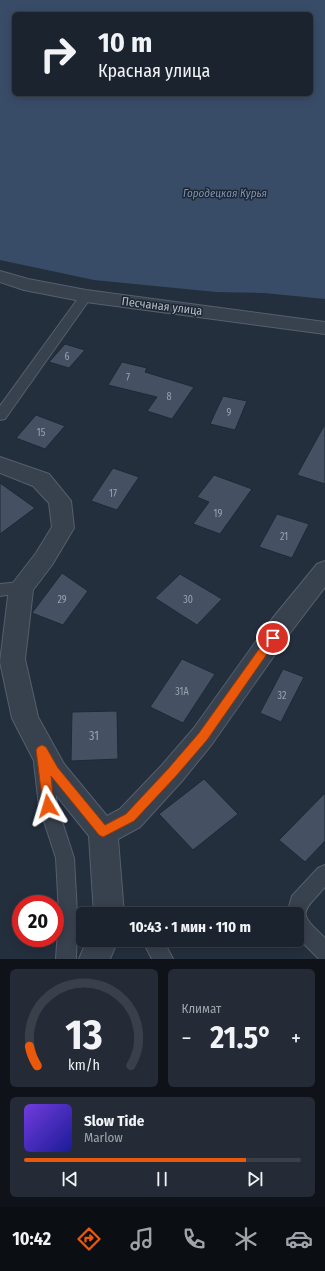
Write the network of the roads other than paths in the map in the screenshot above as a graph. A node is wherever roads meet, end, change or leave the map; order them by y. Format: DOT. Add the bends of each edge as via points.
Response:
graph roads {
  1 [pos="0,276"];
  2 [pos="86,296"];
  3 [pos="325,328"];
  4 [pos="0,416"];
  5 [pos="0,465"];
  6 [pos="325,570"];
  7 [pos="10,589"];
  8 [pos="42,750"];
  9 [pos="103,832"];
  10 [pos="325,874"];
  11 [pos="113,907"];
  12 [pos="298,907"];
  13 [pos="304,930"];
  14 [pos="100,947"];
  15 [pos="156,947"];
  16 [pos="325,952"];
  17 [pos="66,959"];
  18 [pos="94,959"];
  19 [pos="163,959"];
  1 -- 2 [label="street, Песчаная улица" via="24,284"];
  2 -- 3 [label="street, Песчаная улица"];
  2 -- 4 [label="lane"];
  5 -- 7 [label="street" via="41,480 60,501 63,528 44,559"];
  6 -- 9 [label="street" via="281,626 203,736 177,767 130,818"];
  7 -- 8 [label="street" via="12,659 25,718"];
  8 -- 9 [label="street" via="54,772"];
  8 -- 17 [label="lane" via="48,806 65,858 68,914"];
  9 -- 11 [label="street"];
  10 -- 12 [label="lane" via="299,902"];
  13 -- 16 [label="lane"];
  14 -- 18 [label="street"];
  15 -- 19 [label="lane"];
}
